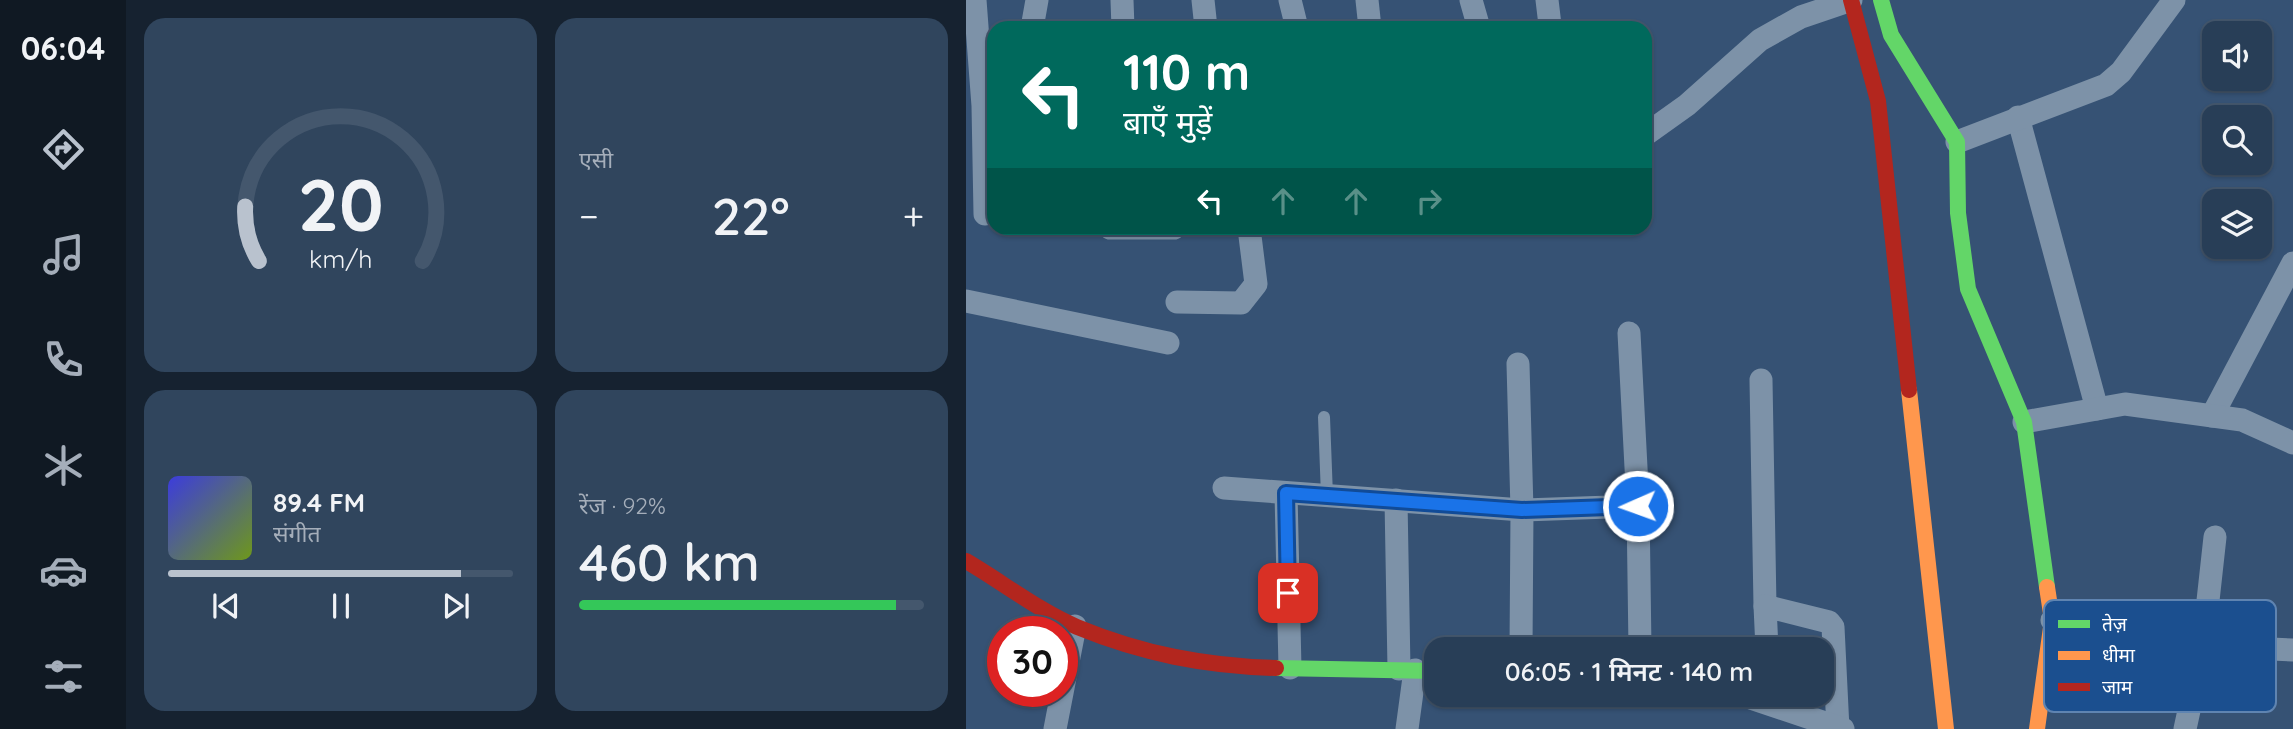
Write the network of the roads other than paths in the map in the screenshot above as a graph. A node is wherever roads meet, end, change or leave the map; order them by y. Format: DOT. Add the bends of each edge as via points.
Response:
graph roads {
  1 [pos="975,0"];
  2 [pos="1037,0"];
  3 [pos="1122,0"];
  4 [pos="1203,0"];
  5 [pos="1290,0"];
  6 [pos="1367,0"];
  7 [pos="1471,0"];
  8 [pos="1547,0"];
  9 [pos="1851,0"];
  10 [pos="1881,0"];
  11 [pos="2174,0"];
  12 [pos="1033,21"];
  13 [pos="1124,21"];
  14 [pos="1205,21"];
  15 [pos="1295,21"];
  16 [pos="1369,21"];
  17 [pos="1477,21"];
  18 [pos="1550,21"];
  19 [pos="2018,117"];
  20 [pos="1652,130"];
  21 [pos="1956,142"];
  22 [pos="982,214"];
  23 [pos="1250,235"];
  24 [pos="2293,263"];
  25 [pos="966,301"];
  26 [pos="1177,302"];
  27 [pos="1629,333"];
  28 [pos="1168,342"];
  29 [pos="1518,364"];
  30 [pos="1760,380"];
  31 [pos="2097,409"];
  32 [pos="2212,416"];
  33 [pos="1324,417"];
  34 [pos="2024,422"];
  35 [pos="2293,443"];
  36 [pos="1224,488"];
  37 [pos="1286,493"];
  38 [pos="1327,496"];
  39 [pos="1396,500"];
  40 [pos="1638,506"];
  41 [pos="1522,510"];
  42 [pos="2215,537"];
  43 [pos="966,561"];
  44 [pos="2049,600"];
  45 [pos="2208,600"];
  46 [pos="1766,606"];
  47 [pos="1058,616"];
  48 [pos="1078,627"];
  49 [pos="1521,637"];
  50 [pos="1640,637"];
  51 [pos="1767,637"];
  52 [pos="1290,668"];
  53 [pos="1417,670"];
  54 [pos="1059,707"];
  55 [pos="1790,707"];
  56 [pos="1840,728"];
  57 [pos="1055,729"];
  58 [pos="1407,729"];
  59 [pos="1946,729"];
  1 -- 22 [label="street" via="983,117"];
  2 -- 12 [label="street"];
  3 -- 13 [label="street"];
  4 -- 14 [label="street"];
  5 -- 15 [label="street"];
  6 -- 16 [label="street"];
  7 -- 17 [label="street"];
  8 -- 18 [label="street"];
  9 -- 20 [label="street" via="1801,17 1760,40 1688,105"];
  9 -- 59 [label="main road" via="1878,101"];
  10 -- 21 [label="main road" via="1891,35"];
  11 -- 19 [label="street" via="2121,72 2106,85"];
  19 -- 21 [label="street"];
  19 -- 31 [label="street"];
  21 -- 34 [label="main road" via="1958,212 1968,289"];
  23 -- 26 [label="street" via="1256,284 1241,303"];
  24 -- 32 [label="street"];
  25 -- 28 [label="street"];
  27 -- 40 [label="street"];
  29 -- 41 [label="street"];
  30 -- 46 [label="street"];
  31 -- 32 [label="street" via="2125,404"];
  31 -- 34 [label="street"];
  32 -- 35 [label="street" via="2242,421"];
  33 -- 38 [label="lane"];
  34 -- 44 [label="main road"];
  36 -- 37 [label="street"];
  37 -- 38 [label="street"];
  37 -- 52 [label="street"];
  38 -- 39 [label="street"];
  39 -- 41 [label="street"];
  39 -- 53 [label="street"];
  40 -- 41 [label="street"];
  40 -- 50 [label="street"];
  41 -- 49 [label="street"];
  42 -- 45 [label="street"];
  43 -- 47 [label="main road"];
  46 -- 51 [label="street"];
  46 -- 56 [label="street" via="1829,622 1833,627"];
  48 -- 52 [label="main road" via="1172,660"];
  52 -- 53 [label="main road"];
  53 -- 58 [label="street"];
  54 -- 57 [label="street"];
  55 -- 56 [label="street"];
}
